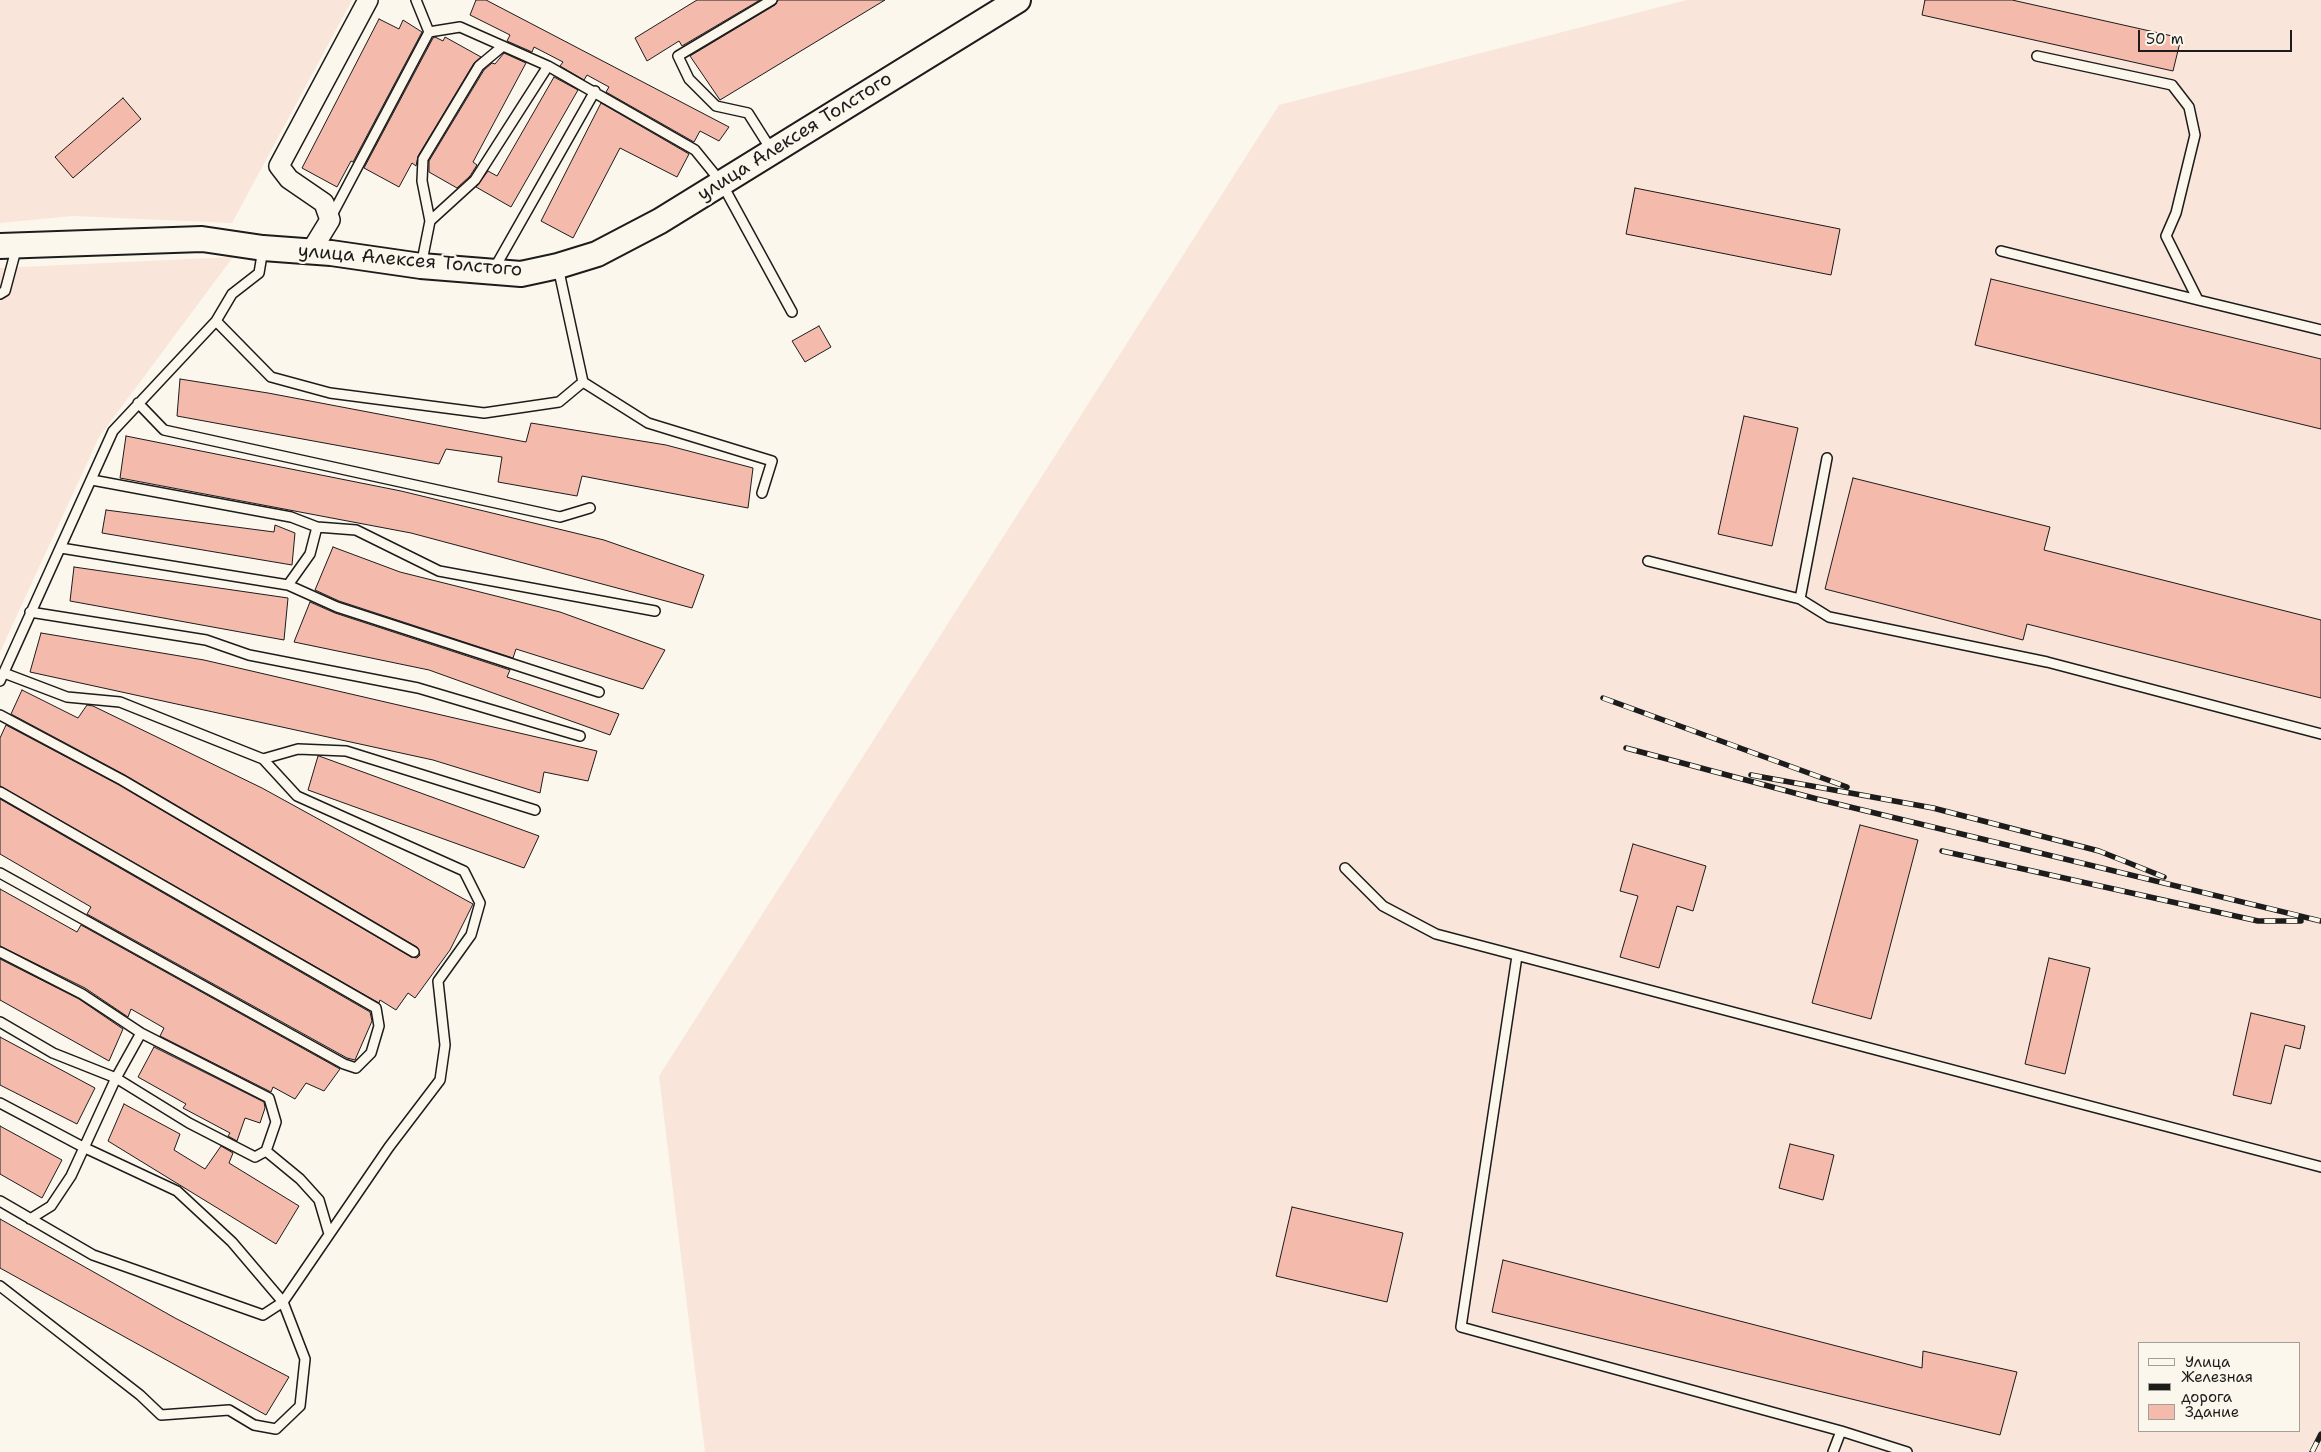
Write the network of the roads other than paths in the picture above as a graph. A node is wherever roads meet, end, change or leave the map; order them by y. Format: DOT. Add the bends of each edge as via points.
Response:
graph roads {
  1 [pos="368,0"];
  2 [pos="416,0"];
  3 [pos="772,0"];
  4 [pos="1018,0"];
  5 [pos="429,32"];
  6 [pos="503,46"];
  7 [pos="2037,56"];
  8 [pos="548,66"];
  9 [pos="595,91"];
  10 [pos="772,151"];
  11 [pos="721,182"];
  12 [pos="330,220"];
  13 [pos="430,221"];
  14 [pos="9,245"];
  15 [pos="264,248"];
  16 [pos="2001,250"];
  17 [pos="311,251"];
  18 [pos="421,266"];
  19 [pos="558,266"];
  20 [pos="493,271"];
  21 [pos="0,294"];
  22 [pos="2198,300"];
  23 [pos="792,312"];
  24 [pos="216,321"];
  25 [pos="2321,330"];
  26 [pos="583,382"];
  27 [pos="138,404"];
  28 [pos="1827,458"];
  29 [pos="92,480"];
  30 [pos="762,493"];
  31 [pos="590,508"];
  32 [pos="318,527"];
  33 [pos="61,548"];
  34 [pos="1648,561"];
  35 [pos="288,584"];
  36 [pos="1800,599"];
  37 [pos="655,611"];
  38 [pos="30,612"];
  39 [pos="2,677"];
  40 [pos="599,692"];
  41 [pos="0,715"];
  42 [pos="2321,734"];
  43 [pos="580,736"];
  44 [pos="263,759"];
  45 [pos="0,792"];
  46 [pos="535,810"];
  47 [pos="1345,868"];
  48 [pos="0,873"];
  49 [pos="0,952"];
  50 [pos="414,952"];
  51 [pos="1517,956"];
  52 [pos="0,1022"];
  53 [pos="141,1033"];
  54 [pos="116,1078"];
  55 [pos="0,1104"];
  56 [pos="83,1147"];
  57 [pos="266,1151"];
  58 [pos="2321,1167"];
  59 [pos="0,1201"];
  60 [pos="30,1219"];
  61 [pos="330,1234"];
  62 [pos="0,1286"];
  63 [pos="283,1302"];
  64 [pos="1841,1431"];
  65 [pos="1833,1452"];
  66 [pos="1908,1452"];
  1 -- 12 [label="street" via="280,166 289,179 324,203"];
  2 -- 5 [label="lane"];
  3 -- 10 [label="lane" via="678,56 689,80 716,106 748,113"];
  4 -- 10 [label="street, улица Алексея Толстого"];
  5 -- 6 [label="lane" via="460,27"];
  5 -- 12 [label="lane"];
  6 -- 8 [label="lane"];
  6 -- 13 [label="lane" via="479,66 423,159 422,181"];
  7 -- 22 [label="lane" via="2172,85 2189,107 2195,135 2176,213 2166,236"];
  8 -- 9 [label="lane"];
  8 -- 13 [label="lane" via="475,180"];
  9 -- 11 [label="lane" via="695,150"];
  9 -- 20 [label="lane"];
  10 -- 11 [label="street, улица Алексея Толстого"];
  11 -- 19 [label="street, улица Алексея Толстого" via="660,221 596,254"];
  11 -- 23 [label="lane"];
  12 -- 17 [label="street"];
  13 -- 18 [label="lane"];
  14 -- 15 [label="street, улица Алексея Толстого" via="202,239"];
  14 -- 21 [label="lane" via="5,290"];
  15 -- 17 [label="street, улица Алексея Толстого"];
  15 -- 24 [label="lane" via="259,273 232,294"];
  16 -- 22 [label="lane"];
  17 -- 18 [label="street, улица Алексея Толстого"];
  18 -- 20 [label="street, улица Алексея Толстого"];
  19 -- 20 [label="street, улица Алексея Толстого" via="521,274"];
  19 -- 26 [label="lane"];
  22 -- 25 [label="lane"];
  24 -- 26 [label="lane" via="271,377 330,393 484,413 559,402"];
  24 -- 27 [label="lane"];
  26 -- 30 [label="lane" via="648,423 772,461"];
  27 -- 29 [label="lane" via="113,431"];
  27 -- 31 [label="lane" via="164,430 560,517"];
  28 -- 36 [label="lane"];
  29 -- 32 [label="lane" via="291,517"];
  29 -- 33 [label="lane"];
  32 -- 35 [label="lane" via="310,554"];
  32 -- 37 [label="lane" via="356,530 439,571"];
  33 -- 35 [label="lane"];
  33 -- 38 [label="lane"];
  34 -- 36 [label="lane"];
  35 -- 40 [label="lane" via="337,607"];
  36 -- 42 [label="lane" via="1829,617 2047,662"];
  38 -- 39 [label="lane"];
  38 -- 43 [label="lane" via="206,640 249,655 418,688"];
  39 -- 44 [label="lane" via="67,697 120,702"];
  41 -- 50 [label="lane" via="122,780"];
  44 -- 46 [label="lane" via="298,749 346,751"];
  44 -- 61 [label="lane" via="297,796 464,871 480,903 471,935 438,981 445,1045 440,1080 389,1147"];
  45 -- 48 [label="lane" via="376,1008 379,1026 371,1052 356,1068 344,1064"];
  47 -- 51 [label="lane" via="1383,906 1436,934"];
  49 -- 53 [label="lane" via="82,994"];
  51 -- 58 [label="lane"];
  51 -- 64 [label="lane" via="1461,1327"];
  52 -- 54 [label="lane" via="53,1053"];
  53 -- 54 [label="lane"];
  53 -- 57 [label="lane" via="270,1098 276,1122"];
  54 -- 56 [label="lane"];
  54 -- 57 [label="lane" via="189,1123 255,1157"];
  55 -- 56 [label="lane"];
  56 -- 60 [label="lane" via="71,1176 51,1206"];
  56 -- 63 [label="lane" via="177,1191 232,1242"];
  57 -- 61 [label="lane" via="300,1179 319,1200"];
  59 -- 60 [label="lane"];
  60 -- 63 [label="lane" via="93,1255 263,1315"];
  61 -- 63 [label="lane"];
  62 -- 63 [label="lane" via="140,1395 160,1415 228,1410 254,1425 276,1429 300,1406 305,1359"];
  64 -- 65 [label="lane"];
  64 -- 66 [label="lane"];
}
